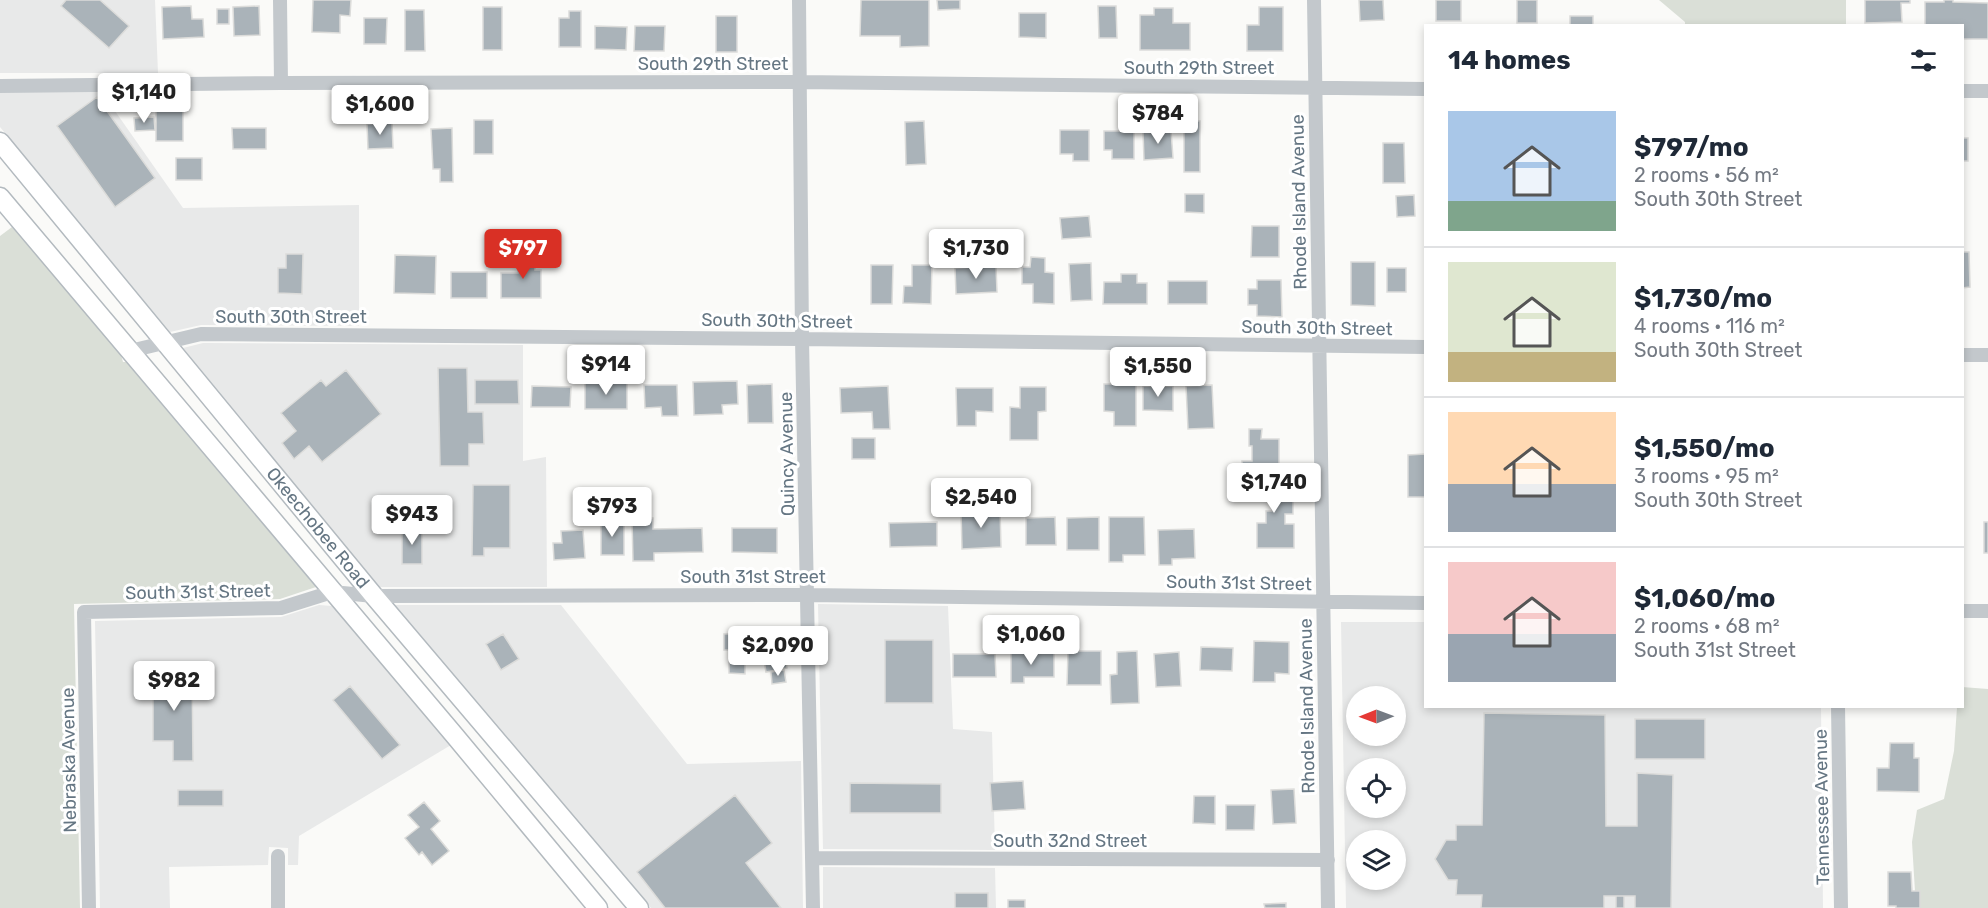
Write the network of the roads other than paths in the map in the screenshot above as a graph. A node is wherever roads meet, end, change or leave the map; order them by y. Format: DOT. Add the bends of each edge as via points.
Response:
graph roads {
  1 [pos="280,0"];
  2 [pos="799,0"];
  3 [pos="1314,0"];
  4 [pos="799,82"];
  5 [pos="281,83"];
  6 [pos="0,86"];
  7 [pos="1315,89"];
  8 [pos="1424,89"];
  9 [pos="1964,91"];
  10 [pos="1988,92"];
  11 [pos="0,142"];
  12 [pos="0,197"];
  13 [pos="802,339"];
  14 [pos="166,342"];
  15 [pos="1320,346"];
  16 [pos="1424,347"];
  17 [pos="130,351"];
  18 [pos="1964,355"];
  19 [pos="1988,355"];
  20 [pos="332,592"];
  21 [pos="808,595"];
  22 [pos="374,596"];
  23 [pos="1323,602"];
  24 [pos="1424,603"];
  25 [pos="1964,611"];
  26 [pos="1988,611"];
  27 [pos="84,612"];
  28 [pos="1838,708"];
  29 [pos="278,856"];
  30 [pos="813,858"];
  31 [pos="1328,860"];
  32 [pos="89,908"];
  33 [pos="278,908"];
  34 [pos="598,908"];
  35 [pos="639,908"];
  36 [pos="813,908"];
  37 [pos="1328,908"];
  38 [pos="1841,908"];
  1 -- 5 [label="street"];
  2 -- 4 [label="street, Quincy Avenue"];
  3 -- 7 [label="street, Rhode Island Avenue"];
  4 -- 5 [label="street, South 29th Street"];
  4 -- 7 [label="street, South 29th Street"];
  4 -- 13 [label="street, Quincy Avenue"];
  5 -- 6 [label="street, South 29th Street"];
  7 -- 8 [label="street, South 29th Street"];
  7 -- 15 [label="street, Rhode Island Avenue"];
  9 -- 10 [label="street"];
  11 -- 14 [label="main road, Okeechobee Road"];
  12 -- 17 [label="main road, Okeechobee Road"];
  13 -- 14 [label="street, South 30th Street" via="201,334"];
  13 -- 15 [label="street, South 30th Street"];
  13 -- 21 [label="street, Quincy Avenue"];
  14 -- 17 [label="street, South 30th Street"];
  14 -- 22 [label="main road, Okeechobee Road"];
  15 -- 16 [label="street, South 30th Street"];
  15 -- 23 [label="street, Rhode Island Avenue"];
  17 -- 20 [label="main road, Okeechobee Road"];
  18 -- 19 [label="street"];
  20 -- 22 [label="street, South 31st Street"];
  20 -- 27 [label="street, South 31st Street" via="281,608"];
  20 -- 34 [label="main road, Okeechobee Road"];
  21 -- 22 [label="street, South 31st Street"];
  21 -- 23 [label="street, South 31st Street"];
  21 -- 30 [label="street, Quincy Avenue"];
  22 -- 35 [label="main road, Okeechobee Road"];
  23 -- 24 [label="street, South 31st Street"];
  23 -- 31 [label="street, Rhode Island Avenue"];
  25 -- 26 [label="street"];
  27 -- 32 [label="street, Nebraska Avenue"];
  28 -- 38 [label="street, Tennessee Avenue"];
  29 -- 33 [label="street"];
  30 -- 31 [label="street, South 32nd Street"];
  30 -- 36 [label="street, Quincy Avenue"];
  31 -- 37 [label="street, Rhode Island Avenue"];
}
